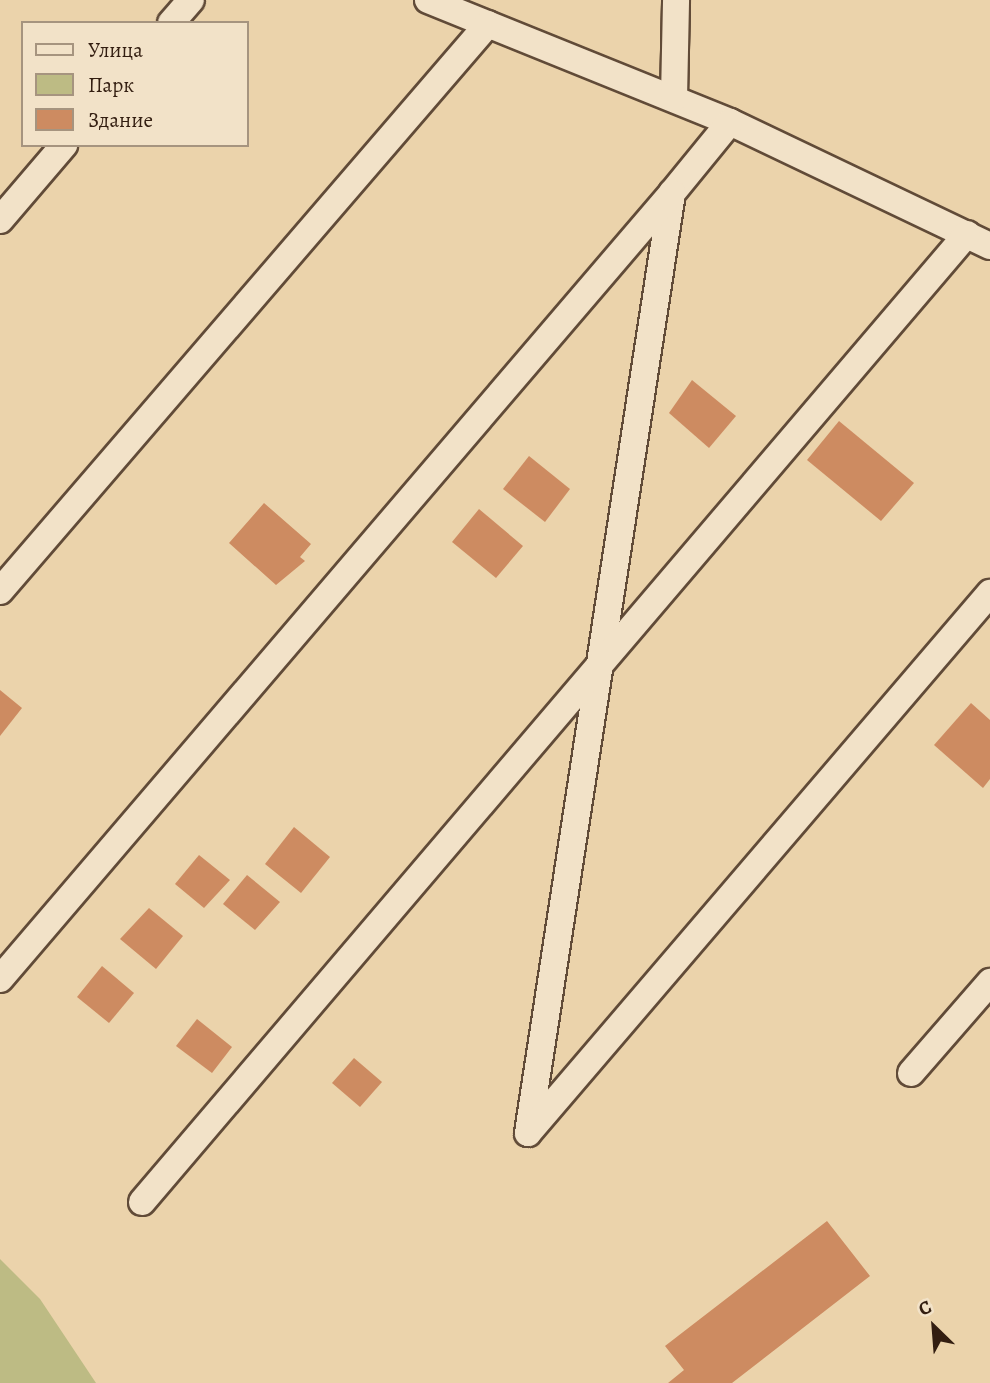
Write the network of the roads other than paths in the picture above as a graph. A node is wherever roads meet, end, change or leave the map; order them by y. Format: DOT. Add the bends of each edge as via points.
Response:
graph roads {
  1 [pos="191,0"];
  2 [pos="428,0"];
  3 [pos="676,0"];
  4 [pos="173,21"];
  5 [pos="488,24"];
  6 [pos="674,98"];
  7 [pos="730,122"];
  8 [pos="62,147"];
  9 [pos="672,192"];
  10 [pos="0,220"];
  11 [pos="979,240"];
  12 [pos="0,591"];
  13 [pos="990,593"];
  14 [pos="600,666"];
  15 [pos="0,979"];
  16 [pos="990,982"];
  17 [pos="911,1073"];
  18 [pos="142,1202"];
  1 -- 4 [label="street"];
  2 -- 5 [label="street"];
  3 -- 6 [label="street"];
  5 -- 6 [label="street"];
  5 -- 12 [label="street"];
  6 -- 7 [label="street"];
  7 -- 9 [label="street"];
  7 -- 11 [label="street"];
  8 -- 10 [label="street"];
  9 -- 14 [label="street"];
  9 -- 15 [label="street"];
  11 -- 14 [label="street"];
  13 -- 14 [label="street" via="528,1133"];
  14 -- 18 [label="street"];
  16 -- 17 [label="street"];
}
